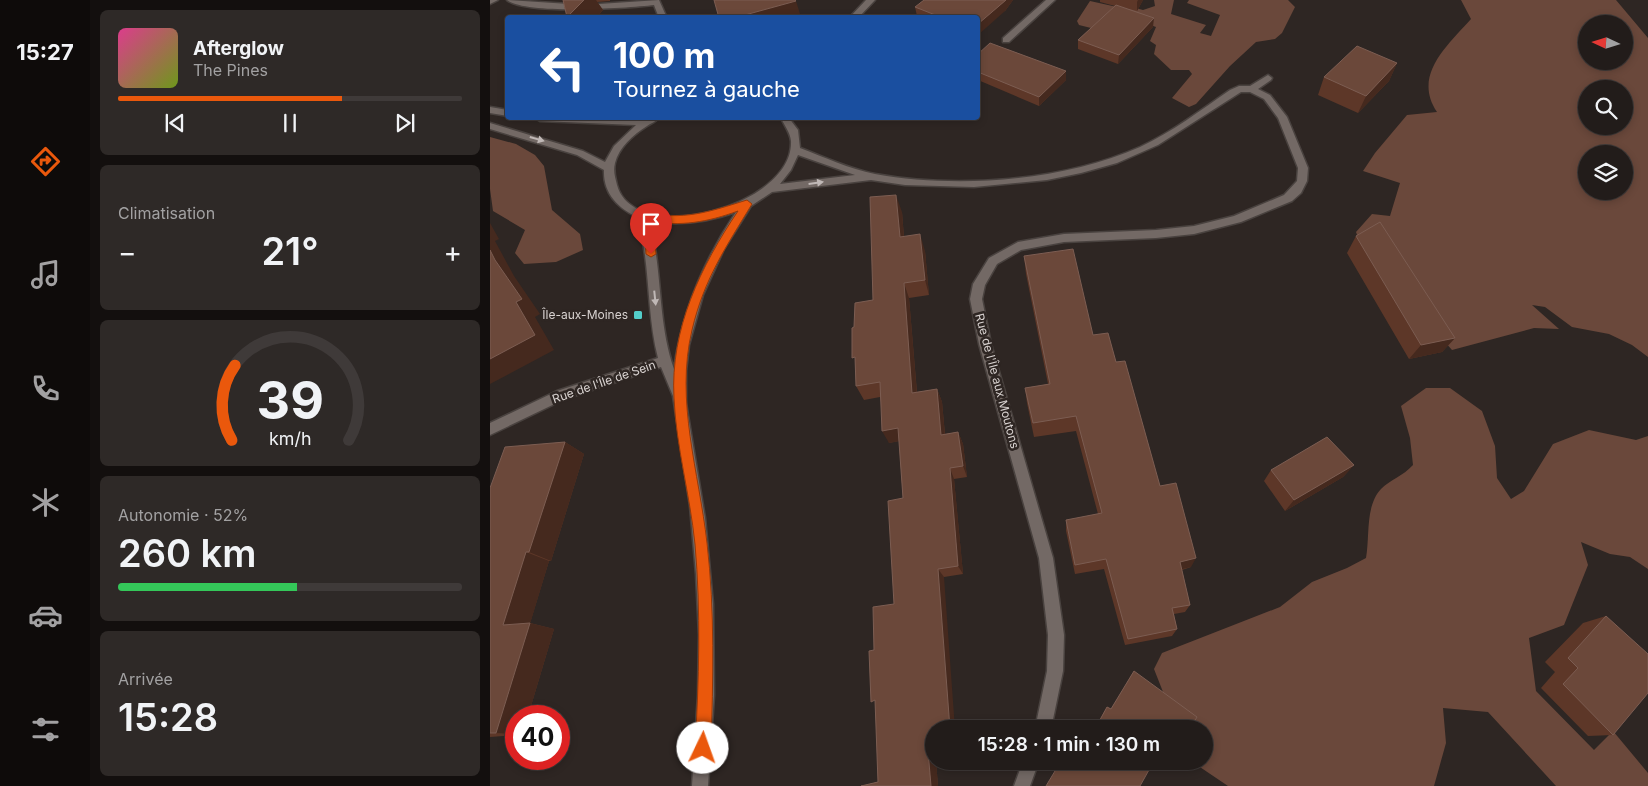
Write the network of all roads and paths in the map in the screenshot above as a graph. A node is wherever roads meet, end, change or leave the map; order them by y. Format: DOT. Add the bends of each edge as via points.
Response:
graph roads {
  1 [pos="494,0"];
  2 [pos="511,0"];
  3 [pos="871,0"];
  4 [pos="1051,0"];
  5 [pos="660,1"];
  6 [pos="490,2"];
  7 [pos="662,15"];
  8 [pos="857,15"];
  9 [pos="1006,40"];
  10 [pos="1268,78"];
  11 [pos="1252,89"];
  12 [pos="490,110"];
  13 [pos="505,112"];
  14 [pos="650,120"];
  15 [pos="786,120"];
  16 [pos="490,126"];
  17 [pos="795,150"];
  18 [pos="608,168"];
  19 [pos="874,177"];
  20 [pos="768,189"];
  21 [pos="747,204"];
  22 [pos="642,216"];
  23 [pos="664,361"];
  24 [pos="679,397"];
  25 [pos="490,429"];
  26 [pos="1044,720"];
  27 [pos="1028,770"];
  28 [pos="700,786"];
  29 [pos="1022,786"];
  1 -- 6 [label="street"];
  2 -- 5 [label="street" via="601,6"];
  3 -- 8 [label="street"];
  4 -- 9 [label="street"];
  5 -- 7 [label="street"];
  10 -- 11 [label="street"];
  11 -- 19 [label="street" via="1233,92 1178,130 1142,149 1079,170 1034,179 981,183 918,182"];
  11 -- 26 [label="street, Rue de l'Île aux Moutons" via="1267,97 1282,117 1303,168 1302,181 1288,198 1237,220 1194,230 1064,238 1018,246 993,261 978,284 976,299 985,344 1046,558 1056,635 1055,671"];
  12 -- 13 [label="street"];
  14 -- 18 [label="street" via="621,144"];
  15 -- 17 [label="street" via="796,135"];
  16 -- 18 [label="street, one-way" via="580,153"];
  17 -- 19 [label="street"];
  17 -- 20 [label="street" via="781,176"];
  18 -- 22 [label="street" via="610,187 621,204"];
  20 -- 19 [label="street, one-way"];
  20 -- 21 [label="street"];
  21 -- 22 [label="street" via="690,220"];
  21 -- 24 [label="street" via="720,246 698,291 683,351"];
  22 -- 23 [label="street, one-way" via="650,236"];
  23 -- 24 [label="street"];
  23 -- 25 [label="street, Rue de l'Île de Sein" via="561,395"];
  24 -- 28 [label="street" via="701,543 705,601 707,657"];
  27 -- 29 [label="street"];
}
